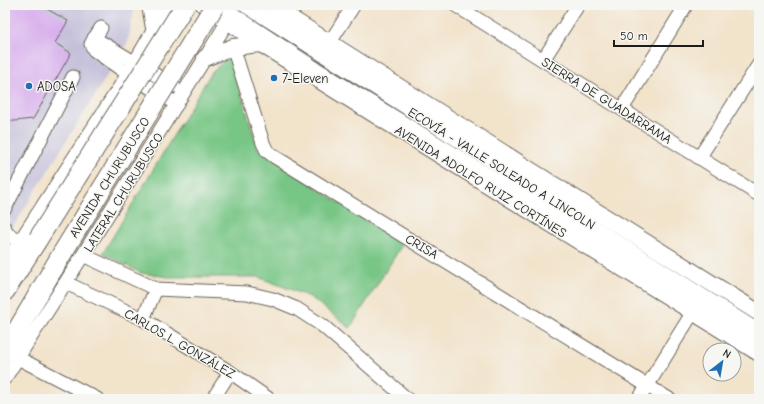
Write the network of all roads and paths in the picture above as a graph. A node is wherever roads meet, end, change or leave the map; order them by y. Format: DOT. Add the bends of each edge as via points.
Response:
graph roads {
  1 [pos="150,5"];
  2 [pos="168,5"];
  3 [pos="185,5"];
  4 [pos="204,5"];
  5 [pos="215,5"];
  6 [pos="244,5"];
  7 [pos="270,5"];
  8 [pos="354,5"];
  9 [pos="578,5"];
  10 [pos="686,5"];
  11 [pos="463,7"];
  12 [pos="231,11"];
  13 [pos="154,28"];
  14 [pos="330,42"];
  15 [pos="261,44"];
  16 [pos="233,47"];
  17 [pos="205,58"];
  18 [pos="544,60"];
  19 [pos="135,62"];
  20 [pos="759,64"];
  21 [pos="128,74"];
  22 [pos="73,77"];
  23 [pos="184,92"];
  24 [pos="177,104"];
  25 [pos="622,109"];
  26 [pos="699,158"];
  27 [pos="759,196"];
  28 [pos="5,208"];
  29 [pos="5,228"];
  30 [pos="19,242"];
  31 [pos="84,255"];
  32 [pos="5,264"];
  33 [pos="66,283"];
  34 [pos="156,289"];
  35 [pos="5,291"];
  36 [pos="693,312"];
  37 [pos="759,313"];
  38 [pos="143,319"];
  39 [pos="759,331"];
  40 [pos="759,342"];
  41 [pos="759,354"];
  42 [pos="12,355"];
  43 [pos="230,372"];
  44 [pos="5,378"];
  45 [pos="648,385"];
  46 [pos="97,399"];
  47 [pos="213,399"];
  48 [pos="269,399"];
  49 [pos="407,399"];
  50 [pos="640,399"];
  51 [pos="669,399"];
  1 -- 13 [label="main road"];
  2 -- 13 [label="street"];
  3 -- 35 [label="highway, bridge"];
  4 -- 12 [label="main road, AVENIDA ADOLFO RUIZ CORTÍNES"];
  5 -- 42 [label="highway, AVENIDA CHURUBUSCO, bridge" via="63,252"];
  6 -- 39 [label="street, ECOVÍA - VALLE SOLEADO A LINCOLN"];
  7 -- 14 [label="main road"];
  8 -- 14 [label="street"];
  9 -- 18 [label="street"];
  10 -- 25 [label="street"];
  11 -- 18 [label="street, SIERRA DE GUADARRAMA"];
  12 -- 15 [label="main road, AVENIDA ADOLFO RUIZ CORTÍNES"];
  12 -- 17 [label="street, LATERAL CHURUBUSCO"];
  12 -- 40 [label="street" via="312,66"];
  13 -- 19 [label="street"];
  14 -- 37 [label="main road"];
  15 -- 16 [label="main road"];
  15 -- 36 [label="main road, AVENIDA ADOLFO RUIZ CORTÍNES"];
  16 -- 17 [label="main road"];
  16 -- 45 [label="street, CRISA" via="263,143 268,151"];
  17 -- 23 [label="street, LATERAL CHURUBUSCO"];
  18 -- 25 [label="street, SIERRA DE GUADARRAMA"];
  19 -- 21 [label="street"];
  19 -- 21 [label="street" via="98,33 91,44 94,50"];
  19 -- 23 [label="street"];
  20 -- 26 [label="street"];
  21 -- 24 [label="street"];
  21 -- 30 [label="street"];
  22 -- 28 [label="street"];
  23 -- 24 [label="street, LATERAL CHURUBUSCO"];
  24 -- 31 [label="street, LATERAL CHURUBUSCO"];
  25 -- 26 [label="street, SIERRA DE GUADARRAMA"];
  26 -- 27 [label="street, SIERRA DE GUADARRAMA"];
  29 -- 30 [label="street" via="6,232"];
  30 -- 32 [label="street"];
  31 -- 33 [label="street, LATERAL CHURUBUSCO"];
  31 -- 34 [label="street"];
  33 -- 38 [label="street, CARLOS L. GONZÁLEZ"];
  33 -- 42 [label="street, LATERAL CHURUBUSCO"];
  34 -- 38 [label="street"];
  34 -- 49 [label="street" via="247,293 273,298 297,309 322,326"];
  36 -- 41 [label="main road, AVENIDA ADOLFO RUIZ CORTÍNES"];
  36 -- 45 [label="street"];
  38 -- 43 [label="street, CARLOS L. GONZÁLEZ"];
  42 -- 44 [label="street, LATERAL CHURUBUSCO"];
  42 -- 46 [label="street"];
  43 -- 47 [label="street"];
  43 -- 48 [label="street, CARLOS L. GONZÁLEZ"];
  45 -- 50 [label="street"];
  45 -- 51 [label="street, CRISA"];
}
